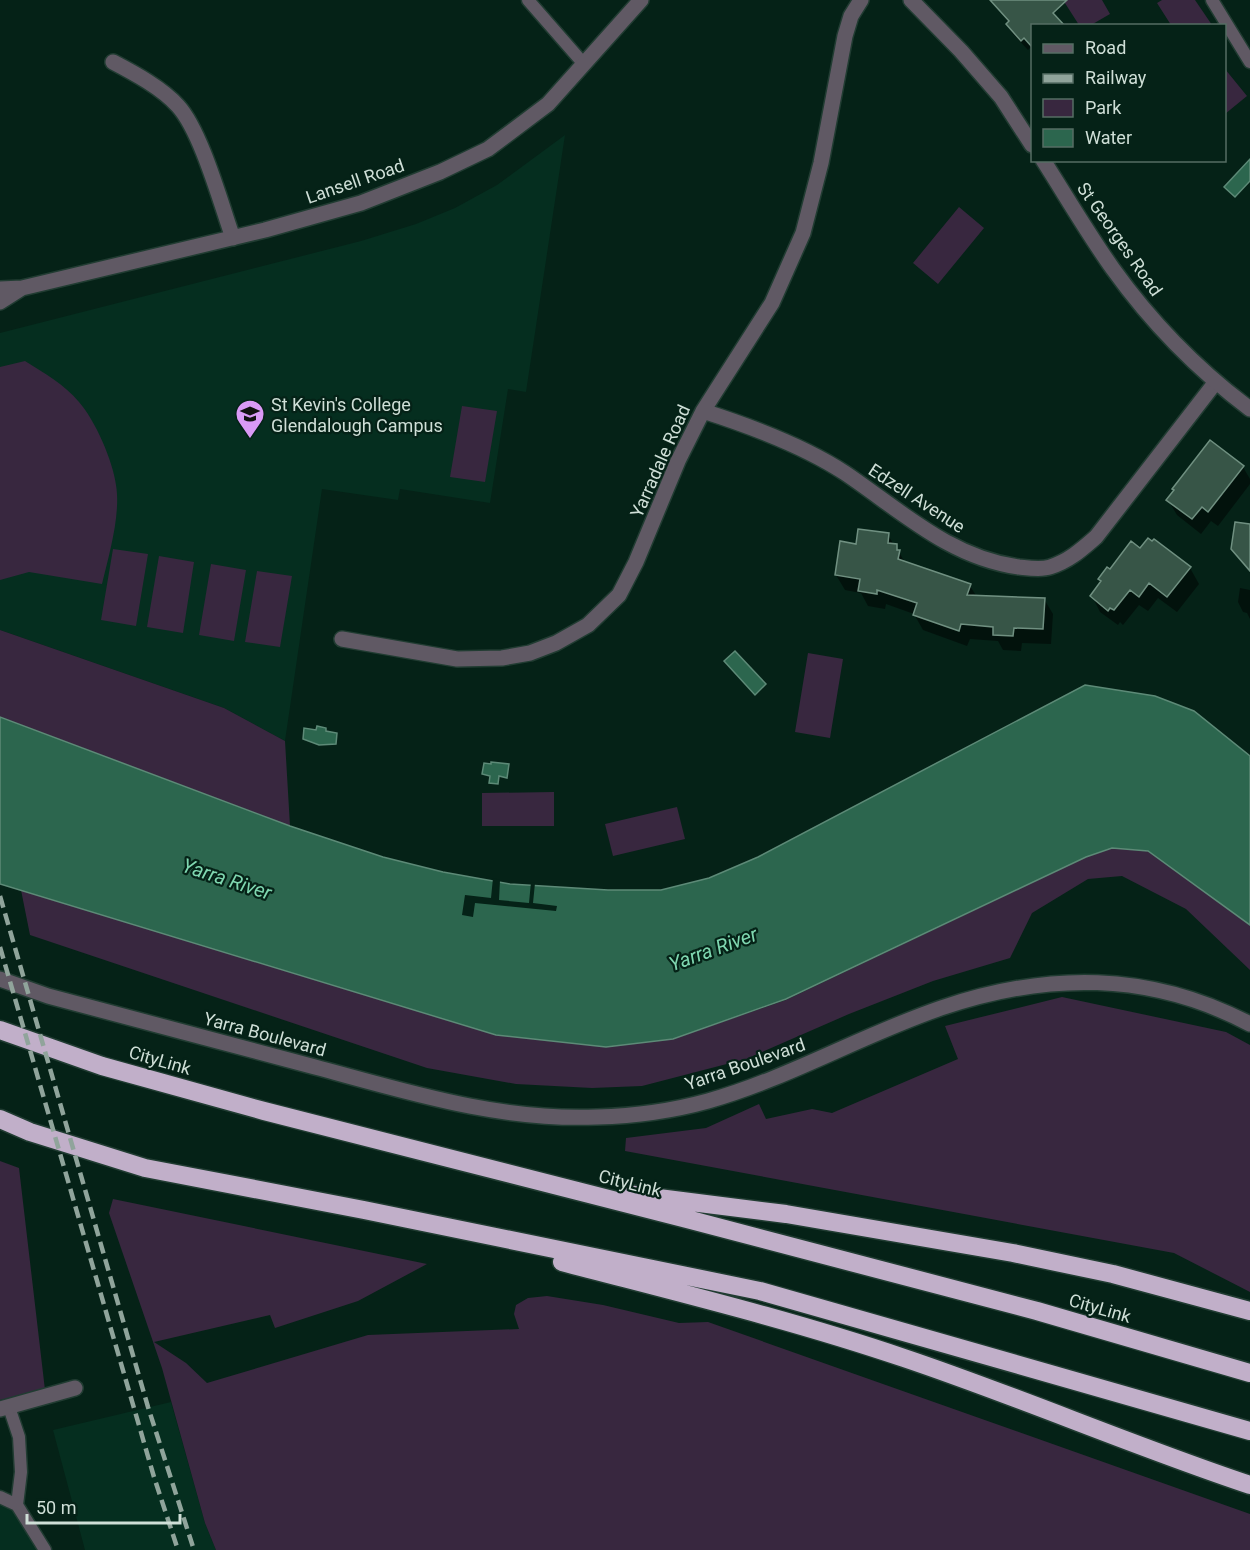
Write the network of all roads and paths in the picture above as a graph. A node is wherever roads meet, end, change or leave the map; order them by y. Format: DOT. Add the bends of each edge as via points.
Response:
graph roads {
  1 [pos="528,0"];
  2 [pos="641,0"];
  3 [pos="861,0"];
  4 [pos="911,0"];
  5 [pos="1212,0"];
  6 [pos="113,62"];
  7 [pos="1250,62"];
  8 [pos="584,63"];
  9 [pos="1031,143"];
  10 [pos="1044,162"];
  11 [pos="233,238"];
  12 [pos="21,288"];
  13 [pos="0,289"];
  14 [pos="0,302"];
  15 [pos="1215,383"];
  16 [pos="1250,410"];
  17 [pos="703,411"];
  18 [pos="342,639"];
  19 [pos="0,979"];
  20 [pos="1250,1024"];
  21 [pos="0,1030"];
  22 [pos="0,1119"];
  23 [pos="543,1183"];
  24 [pos="364,1210"];
  25 [pos="1250,1311"];
  26 [pos="1250,1374"];
  27 [pos="75,1388"];
  28 [pos="4,1408"];
  29 [pos="1250,1431"];
  30 [pos="1250,1485"];
  31 [pos="0,1497"];
  32 [pos="17,1505"];
  33 [pos="45,1550"];
  1 -- 8 [label="lane"];
  2 -- 8 [label="street, Lansell Road"];
  3 -- 17 [label="street, Yarradale Road" via="845,36 803,233 772,303"];
  4 -- 9 [label="street" via="1001,97"];
  5 -- 7 [label="lane"];
  6 -- 11 [label="street" via="178,106 210,171"];
  8 -- 11 [label="street, Lansell Road" via="548,104 488,149 362,203"];
  10 -- 15 [label="street, St Georges Road" via="1133,296"];
  11 -- 12 [label="street, Lansell Road"];
  12 -- 13 [label="street, Lansell Road"];
  12 -- 14 [label="street, Lansell Road"];
  15 -- 16 [label="street, St Georges Road"];
  15 -- 17 [label="street, Edzell Avenue" via="1096,537 1073,557 1048,568 1004,565 969,554 938,538 826,462"];
  17 -- 18 [label="street, Yarradale Road" via="619,595 588,625 530,653 481,659"];
  19 -- 20 [label="street, Yarra Boulevard" via="48,996 446,1102 568,1118 632,1114 708,1101 938,1009 1033,985 1086,981 1146,987 1206,1004"];
  21 -- 23 [label="highway, CityLink" via="102,1066"];
  22 -- 24 [label="highway" via="145,1168"];
  23 -- 25 [label="highway" via="786,1214 1013,1253 1113,1274"];
  23 -- 26 [label="highway, CityLink" via="1037,1311"];
  24 -- 29 [label="highway" via="760,1292"];
  24 -- 30 [label="highway" via="763,1316 903,1358"];
  27 -- 28 [label="street"];
  28 -- 32 [label="lane" via="19,1437 21,1472"];
  31 -- 32 [label="lane"];
  32 -- 33 [label="lane"];
}
